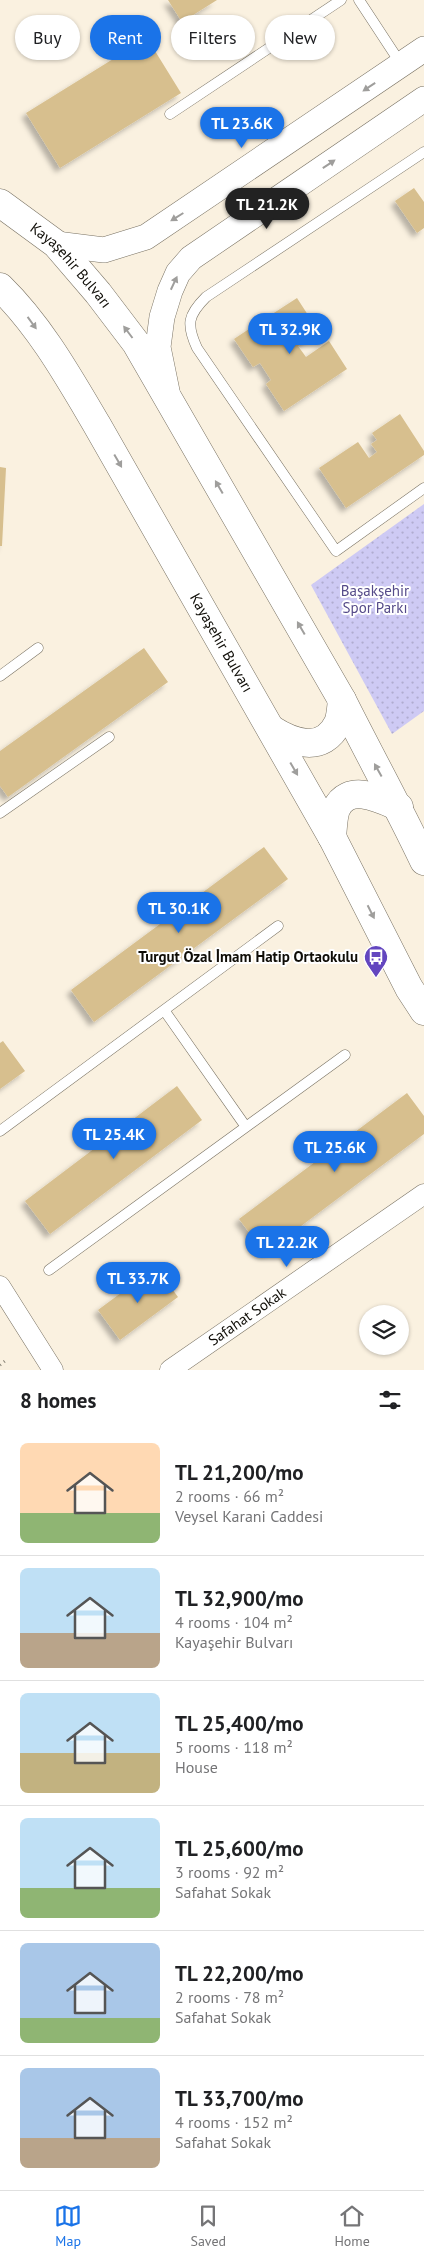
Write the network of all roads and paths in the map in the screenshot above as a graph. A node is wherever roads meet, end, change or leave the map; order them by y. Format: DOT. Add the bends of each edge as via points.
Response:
graph roads {
  1 [pos="341,0"];
  2 [pos="359,0"];
  3 [pos="424,49"];
  4 [pos="402,64"];
  5 [pos="424,99"];
  6 [pos="170,114"];
  7 [pos="424,152"];
  8 [pos="0,202"];
  9 [pos="56,244"];
  10 [pos="0,286"];
  11 [pos="168,398"];
  12 [pos="424,488"];
  13 [pos="38,648"];
  14 [pos="0,676"];
  15 [pos="342,700"];
  16 [pos="271,729"];
  17 [pos="109,737"];
  18 [pos="399,807"];
  19 [pos="0,813"];
  20 [pos="332,837"];
  21 [pos="424,861"];
  22 [pos="278,926"];
  23 [pos="164,1010"];
  24 [pos="424,1012"];
  25 [pos="345,1055"];
  26 [pos="246,1127"];
  27 [pos="0,1131"];
  28 [pos="424,1194"];
  29 [pos="49,1270"];
  30 [pos="0,1286"];
  31 [pos="5,1361"];
  32 [pos="0,1365"];
  33 [pos="53,1370"];
  34 [pos="170,1370"];
  1 -- 6 [label="lane"];
  2 -- 4 [label="lane"];
  3 -- 4 [label="street"];
  4 -- 9 [label="street, one-way" via="146,237 104,250"];
  11 -- 5 [label="street, one-way" via="158,347 162,317 178,273 191,258"];
  7 -- 12 [label="lane" via="206,297 194,309 190,325 197,348 336,551"];
  8 -- 9 [label="main road, Kayaşehir Bulvarı"];
  11 -- 9 [label="main road, Kayaşehir Bulvarı, one-way" via="136,343"];
  10 -- 16 [label="main road, Kayaşehir Bulvarı, one-way" via="18,305 60,364"];
  15 -- 11 [label="main road, Kayaşehir Bulvarı, one-way"];
  13 -- 14 [label="lane"];
  15 -- 16 [label="main road" via="338,722 320,740 306,744 287,740"];
  18 -- 15 [label="main road, Kayaşehir Bulvarı, one-way"];
  16 -- 20 [label="main road, Kayaşehir Bulvarı, one-way"];
  17 -- 19 [label="lane"];
  18 -- 20 [label="main road" via="372,795 351,796 336,809"];
  18 -- 21 [label="main road, Kayaşehir Bulvarı"];
  20 -- 24 [label="main road, Kayaşehir Bulvarı, one-way"];
  22 -- 23 [label="lane"];
  23 -- 26 [label="lane"];
  23 -- 27 [label="lane"];
  25 -- 26 [label="lane"];
  26 -- 29 [label="lane"];
  28 -- 34 [label="street, Safahat Sokak"];
  30 -- 33 [label="street"];
  31 -- 32 [label="path"];
}
